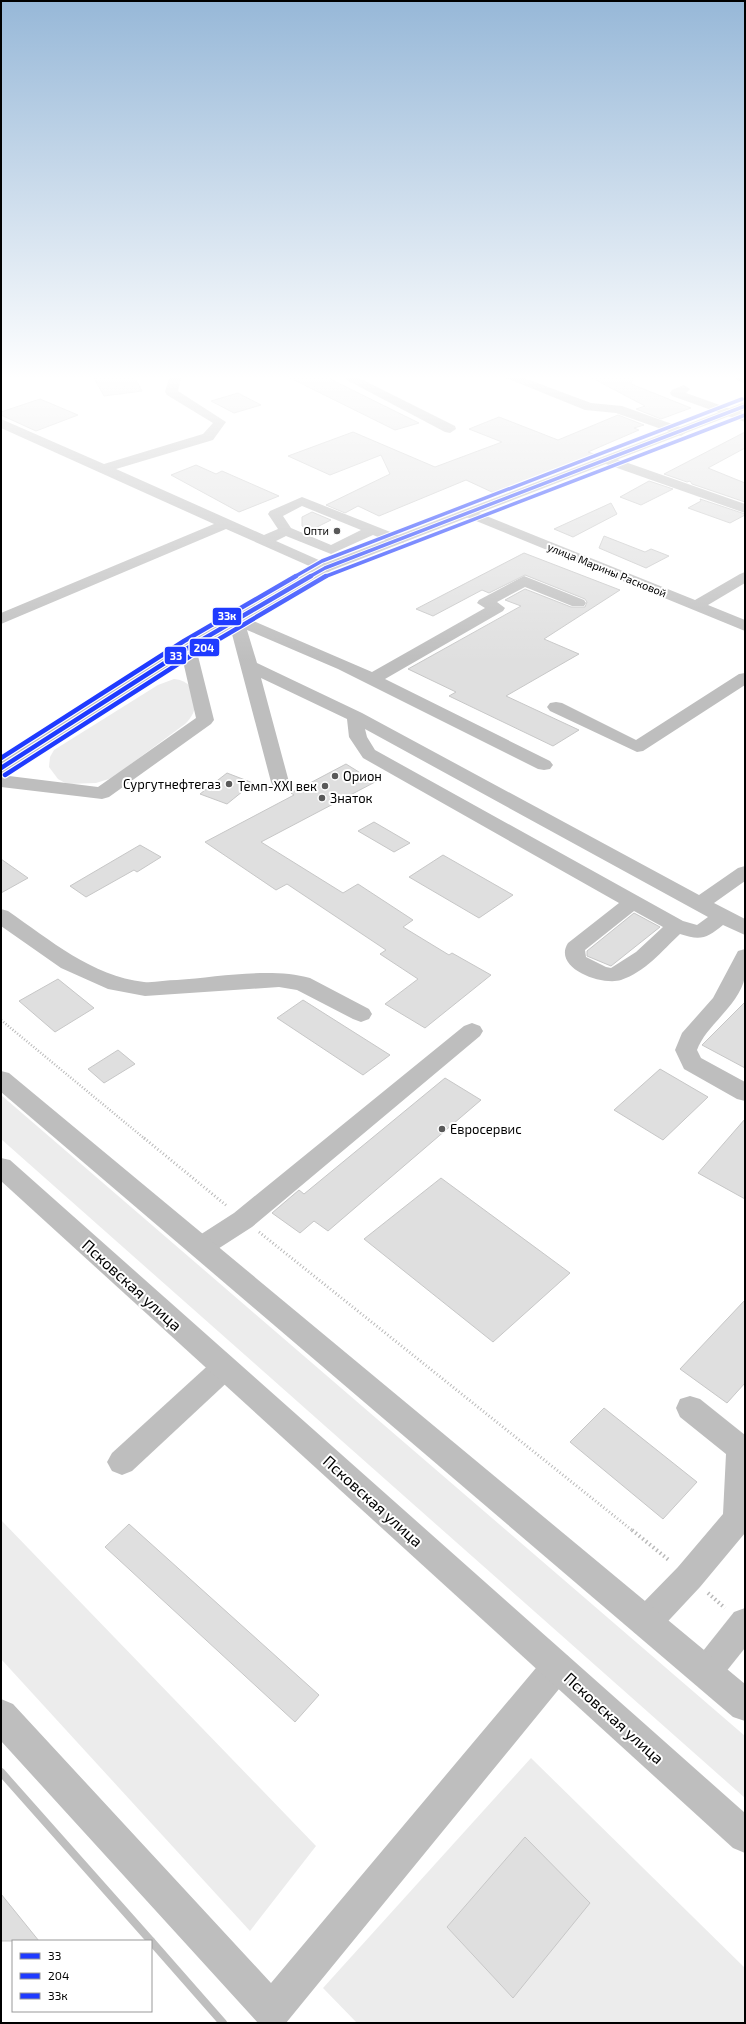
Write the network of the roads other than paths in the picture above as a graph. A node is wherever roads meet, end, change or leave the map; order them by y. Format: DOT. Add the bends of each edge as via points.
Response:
graph roads {
  1 [pos="111,472"];
  2 [pos="575,472"];
  3 [pos="643,472"];
  4 [pos="745,509"];
  5 [pos="469,513"];
  6 [pos="226,524"];
  7 [pos="373,530"];
  8 [pos="286,531"];
  9 [pos="398,540"];
  10 [pos="264,541"];
  11 [pos="325,568"];
  12 [pos="745,577"];
  13 [pos="578,603"];
  14 [pos="696,606"];
  15 [pos="1,619"];
  16 [pos="236,619"];
  17 [pos="745,626"];
  18 [pos="188,648"];
  19 [pos="250,666"];
  20 [pos="745,678"];
  21 [pos="372,679"];
  22 [pos="556,707"];
  23 [pos="356,716"];
  24 [pos="544,765"];
  25 [pos="1,768"];
  26 [pos="1,781"];
  27 [pos="280,782"];
  28 [pos="745,872"];
  29 [pos="633,902"];
  30 [pos="700,904"];
  31 [pos="1,916"];
  32 [pos="722,916"];
  33 [pos="676,926"];
  34 [pos="745,928"];
  35 [pos="745,956"];
  36 [pos="361,1014"];
  37 [pos="472,1031"];
  38 [pos="1,1079"];
  39 [pos="745,1093"];
  40 [pos="1,1167"];
  41 [pos="201,1247"];
  42 [pos="224,1368"];
  43 [pos="690,1408"];
  44 [pos="122,1462"];
  45 [pos="646,1622"];
  46 [pos="744,1624"];
  47 [pos="557,1667"];
  48 [pos="706,1672"];
  49 [pos="745,1705"];
  50 [pos="4,1726"];
  51 [pos="745,1836"];
  52 [pos="277,2017"];
  1 -- 6 [label="main road"];
  2 -- 5 [label="main road"];
  3 -- 4 [label="main road"];
  5 -- 9 [label="main road"];
  5 -- 14 [label="main road, улица Марины Расковой"];
  6 -- 10 [label="main road"];
  6 -- 15 [label="main road"];
  7 -- 8 [label="main road" via="331,550"];
  7 -- 8 [label="main road" via="302,501 275,514"];
  7 -- 9 [label="main road"];
  8 -- 10 [label="main road"];
  9 -- 11 [label="main road"];
  10 -- 11 [label="main road"];
  11 -- 16 [label="main road"];
  12 -- 14 [label="main road"];
  13 -- 21 [label="main road" via="524,581 485,603 497,608"];
  14 -- 17 [label="main road, улица Марины Расковой"];
  16 -- 18 [label="main road"];
  16 -- 19 [label="main road"];
  16 -- 21 [label="main road"];
  18 -- 25 [label="main road"];
  18 -- 26 [label="main road" via="205,720 102,793"];
  19 -- 23 [label="main road"];
  19 -- 27 [label="main road"];
  20 -- 22 [label="main road" via="637,747"];
  21 -- 24 [label="main road"];
  23 -- 29 [label="main road" via="354,726 357,738 369,754"];
  23 -- 30 [label="main road"];
  28 -- 30 [label="main road"];
  29 -- 33 [label="main road"];
  29 -- 33 [label="main road" via="575,948 574,955 578,962 607,975 617,974 630,967"];
  30 -- 32 [label="main road"];
  31 -- 36 [label="main road" via="69,963 108,982 145,989 280,980 302,983"];
  32 -- 33 [label="main road" via="701,932 691,932"];
  32 -- 34 [label="main road"];
  35 -- 39 [label="main road" via="722,1002 690,1040 686,1050 692,1063"];
  37 -- 41 [label="main road" via="243,1220"];
  38 -- 41 [label="main road"];
  40 -- 42 [label="main road, Псковская улица"];
  41 -- 45 [label="main road"];
  42 -- 44 [label="main road"];
  42 -- 47 [label="main road, Псковская улица"];
  43 -- 45 [label="main road" via="741,1448 738,1519 689,1577"];
  45 -- 48 [label="main road"];
  46 -- 48 [label="main road"];
  47 -- 51 [label="main road, Псковская улица"];
  47 -- 52 [label="main road"];
  48 -- 49 [label="main road"];
  50 -- 52 [label="main road"];
}
